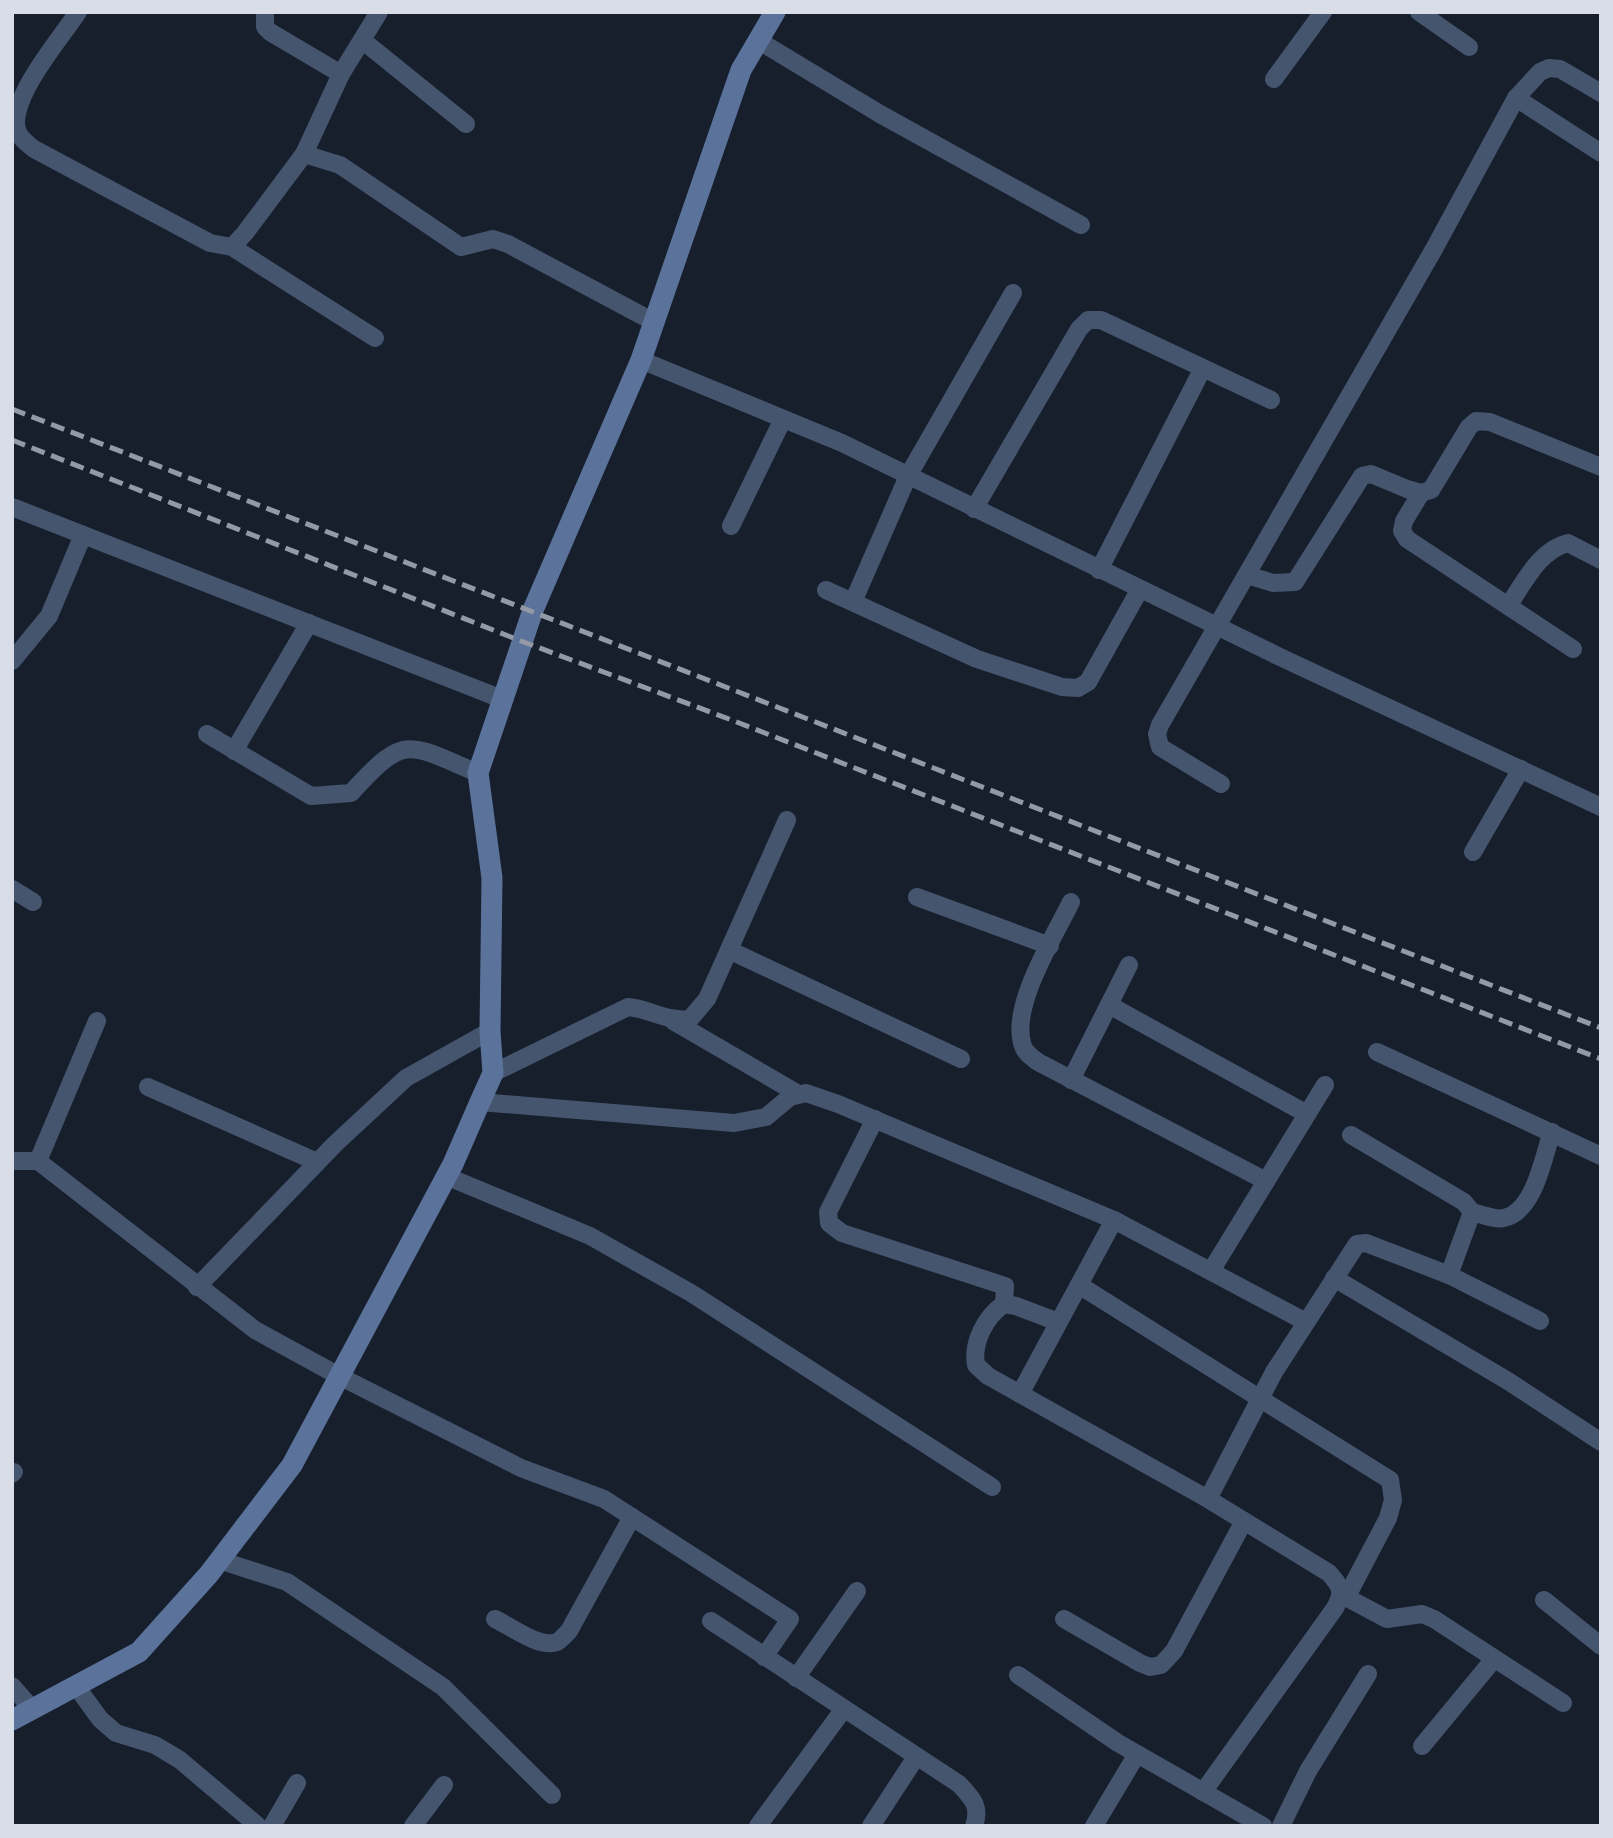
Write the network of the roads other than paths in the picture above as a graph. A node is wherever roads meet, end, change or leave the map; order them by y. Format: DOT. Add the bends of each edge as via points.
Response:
graph roads {
  1 [pos="78,12"];
  2 [pos="265,12"];
  3 [pos="379,12"];
  4 [pos="775,12"];
  5 [pos="1323,12"];
  6 [pos="1419,12"];
  7 [pos="362,40"];
  8 [pos="758,41"];
  9 [pos="1469,47"];
  10 [pos="341,74"];
  11 [pos="1274,79"];
  12 [pos="1601,93"];
  13 [pos="1516,98"];
  14 [pos="466,124"];
  15 [pos="14,126"];
  16 [pos="1601,153"];
  17 [pos="304,154"];
  18 [pos="1081,225"];
  19 [pos="232,247"];
  20 [pos="1013,293"];
  21 [pos="654,322"];
  22 [pos="375,338"];
  23 [pos="641,360"];
  24 [pos="1203,368"];
  25 [pos="1271,400"];
  26 [pos="783,419"];
  27 [pos="1601,467"];
  28 [pos="908,476"];
  29 [pos="1421,493"];
  30 [pos="12,507"];
  31 [pos="974,509"];
  32 [pos="731,526"];
  33 [pos="83,535"];
  34 [pos="1601,560"];
  35 [pos="1099,570"];
  36 [pos="1247,575"];
  37 [pos="1140,589"];
  38 [pos="826,590"];
  39 [pos="853,602"];
  40 [pos="1508,606"];
  41 [pos="309,623"];
  42 [pos="1219,627"];
  43 [pos="1573,649"];
  44 [pos="12,661"];
  45 [pos="502,699"];
  46 [pos="207,734"];
  47 [pos="234,751"];
  48 [pos="1521,769"];
  49 [pos="478,773"];
  50 [pos="1221,784"];
  51 [pos="1601,807"];
  52 [pos="787,820"];
  53 [pos="1473,852"];
  54 [pos="12,889"];
  55 [pos="918,897"];
  56 [pos="33,902"];
  57 [pos="1071,902"];
  58 [pos="1050,946"];
  59 [pos="729,950"];
  60 [pos="1129,965"];
  61 [pos="1109,1006"];
  62 [pos="97,1021"];
  63 [pos="673,1021"];
  64 [pos="490,1031"];
  65 [pos="1377,1052"];
  66 [pos="961,1059"];
  67 [pos="493,1073"];
  68 [pos="1071,1080"];
  69 [pos="1325,1085"];
  70 [pos="148,1087"];
  71 [pos="797,1094"];
  72 [pos="481,1102"];
  73 [pos="1307,1114"];
  74 [pos="875,1119"];
  75 [pos="1552,1132"];
  76 [pos="1351,1135"];
  77 [pos="1601,1156"];
  78 [pos="12,1161"];
  79 [pos="38,1161"];
  80 [pos="317,1163"];
  81 [pos="446,1176"];
  82 [pos="1266,1181"];
  83 [pos="1472,1212"];
  84 [pos="1114,1220"];
  85 [pos="1211,1271"];
  86 [pos="1449,1275"];
  87 [pos="1334,1278"];
  88 [pos="1079,1285"];
  89 [pos="197,1287"];
  90 [pos="1004,1304"];
  91 [pos="1541,1321"];
  92 [pos="1058,1322"];
  93 [pos="1306,1322"];
  94 [pos="339,1376"];
  95 [pos="1020,1394"];
  96 [pos="1259,1400"];
  97 [pos="1601,1441"];
  98 [pos="992,1487"];
  99 [pos="1208,1499"];
  100 [pos="632,1517"];
  101 [pos="1244,1521"];
  102 [pos="219,1560"];
  103 [pos="857,1591"];
  104 [pos="1344,1597"];
  105 [pos="1544,1600"];
  106 [pos="495,1619"];
  107 [pos="1064,1619"];
  108 [pos="711,1621"];
  109 [pos="1601,1646"];
  110 [pos="764,1657"];
  111 [pos="1494,1659"];
  112 [pos="1368,1674"];
  113 [pos="1018,1675"];
  114 [pos="796,1678"];
  115 [pos="12,1686"];
  116 [pos="76,1686"];
  117 [pos="1563,1703"];
  118 [pos="32,1709"];
  119 [pos="843,1710"];
  120 [pos="12,1720"];
  121 [pos="1422,1746"];
  122 [pos="1137,1754"];
  123 [pos="916,1757"];
  124 [pos="297,1783"];
  125 [pos="444,1785"];
  126 [pos="1203,1792"];
  127 [pos="552,1795"];
  128 [pos="258,1826"];
  129 [pos="272,1826"];
  130 [pos="413,1826"];
  131 [pos="758,1826"];
  132 [pos="871,1826"];
  133 [pos="974,1826"];
  134 [pos="1094,1826"];
  135 [pos="1263,1826"];
  136 [pos="1281,1826"];
  1 -- 15 [label="street" via="23,94"];
  2 -- 10 [label="street" via="265,27 279,40"];
  3 -- 7 [label="street"];
  4 -- 8 [label="main road"];
  5 -- 11 [label="street"];
  6 -- 9 [label="street"];
  7 -- 10 [label="street"];
  7 -- 14 [label="street"];
  8 -- 18 [label="street"];
  8 -- 21 [label="main road" via="741,70"];
  10 -- 17 [label="street"];
  12 -- 13 [label="street" via="1560,69 1549,68"];
  13 -- 16 [label="street"];
  13 -- 36 [label="street"];
  15 -- 19 [label="street" via="34,149 210,243"];
  17 -- 19 [label="street"];
  17 -- 21 [label="street" via="340,165 461,247 493,239 508,244"];
  19 -- 22 [label="street"];
  20 -- 28 [label="street"];
  21 -- 23 [label="main road"];
  23 -- 26 [label="street"];
  23 -- 45 [label="main road" via="533,610"];
  24 -- 25 [label="street"];
  24 -- 31 [label="street" via="1101,320 1088,320"];
  24 -- 35 [label="street"];
  26 -- 28 [label="street"];
  26 -- 32 [label="street"];
  27 -- 29 [label="street" via="1490,422 1476,421 1431,490"];
  28 -- 31 [label="street"];
  28 -- 39 [label="street"];
  29 -- 36 [label="street" via="1371,474 1362,476 1295,582"];
  29 -- 40 [label="street" via="1404,521 1402,531 1407,539"];
  30 -- 33 [label="street"];
  31 -- 35 [label="street"];
  33 -- 41 [label="street"];
  33 -- 44 [label="street" via="49,616"];
  34 -- 40 [label="street" via="1568,543 1559,545 1546,554"];
  35 -- 37 [label="street"];
  36 -- 42 [label="street"];
  37 -- 39 [label="street" via="1088,682 1078,688 977,659"];
  37 -- 42 [label="street"];
  38 -- 39 [label="street"];
  40 -- 43 [label="street"];
  41 -- 45 [label="street"];
  41 -- 47 [label="street"];
  42 -- 48 [label="street"];
  42 -- 50 [label="street" via="1157,734 1160,747"];
  45 -- 49 [label="main road"];
  46 -- 47 [label="street"];
  47 -- 49 [label="street" via="311,796 351,793 393,752 418,748"];
  48 -- 51 [label="street"];
  48 -- 53 [label="street"];
  49 -- 64 [label="main road" via="492,878"];
  52 -- 59 [label="street"];
  54 -- 56 [label="street"];
  55 -- 58 [label="street"];
  57 -- 58 [label="street"];
  58 -- 68 [label="street" via="1019,1025 1023,1049"];
  59 -- 63 [label="street" via="707,999 690,1019"];
  59 -- 66 [label="street"];
  60 -- 61 [label="street"];
  61 -- 68 [label="street"];
  61 -- 73 [label="street"];
  62 -- 79 [label="street"];
  63 -- 67 [label="street" via="643,1008 628,1007"];
  63 -- 71 [label="street"];
  64 -- 67 [label="main road"];
  64 -- 80 [label="street" via="406,1078"];
  65 -- 75 [label="street"];
  67 -- 72 [label="main road"];
  68 -- 82 [label="street"];
  69 -- 73 [label="street"];
  70 -- 80 [label="street"];
  71 -- 72 [label="street" via="766,1117 734,1123"];
  71 -- 74 [label="street"];
  72 -- 81 [label="main road"];
  73 -- 82 [label="street"];
  74 -- 84 [label="street"];
  74 -- 90 [label="street" via="828,1212 829,1223 842,1233 1005,1286"];
  75 -- 77 [label="street"];
  75 -- 83 [label="street" via="1529,1198 1513,1215 1502,1219"];
  76 -- 83 [label="street" via="1464,1202"];
  78 -- 79 [label="street"];
  79 -- 89 [label="street"];
  80 -- 89 [label="street"];
  81 -- 94 [label="main road"];
  81 -- 98 [label="street" via="590,1236 691,1293"];
  82 -- 85 [label="street"];
  83 -- 86 [label="street"];
  84 -- 85 [label="street"];
  84 -- 88 [label="street"];
  85 -- 93 [label="street"];
  86 -- 87 [label="street" via="1366,1243 1357,1244"];
  86 -- 91 [label="street"];
  87 -- 93 [label="street"];
  87 -- 97 [label="street"];
  88 -- 92 [label="street"];
  88 -- 96 [label="street"];
  89 -- 94 [label="street" via="255,1330"];
  90 -- 92 [label="street"];
  90 -- 95 [label="street" via="985,1322 974,1353 976,1365"];
  92 -- 95 [label="street"];
  93 -- 96 [label="street"];
  94 -- 100 [label="street" via="521,1468 604,1499"];
  94 -- 102 [label="main road" via="292,1465"];
  95 -- 99 [label="street"];
  96 -- 99 [label="street"];
  96 -- 104 [label="street" via="1390,1480 1393,1500 1388,1518"];
  99 -- 101 [label="street"];
  100 -- 106 [label="street" via="569,1631 558,1642 535,1639"];
  100 -- 110 [label="street" via="790,1619"];
  101 -- 104 [label="street" via="1328,1573"];
  101 -- 107 [label="street" via="1174,1651 1161,1665 1140,1663"];
  102 -- 116 [label="main road" via="139,1652"];
  102 -- 127 [label="street" via="287,1582 443,1687"];
  103 -- 114 [label="street"];
  104 -- 111 [label="street" via="1387,1619 1422,1614"];
  104 -- 126 [label="street"];
  105 -- 109 [label="street"];
  108 -- 110 [label="street"];
  110 -- 114 [label="street"];
  111 -- 117 [label="street"];
  111 -- 121 [label="street"];
  112 -- 136 [label="street" via="1308,1771"];
  113 -- 122 [label="street"];
  114 -- 119 [label="street"];
  115 -- 118 [label="street"];
  116 -- 118 [label="main road"];
  116 -- 128 [label="street" via="116,1733 155,1745 180,1760"];
  118 -- 120 [label="main road"];
  119 -- 123 [label="street"];
  119 -- 131 [label="street"];
  122 -- 126 [label="street"];
  122 -- 134 [label="street"];
  123 -- 132 [label="street"];
  123 -- 133 [label="street" via="959,1784 976,1803"];
  124 -- 129 [label="street"];
  125 -- 130 [label="street"];
  126 -- 135 [label="street"];
}
